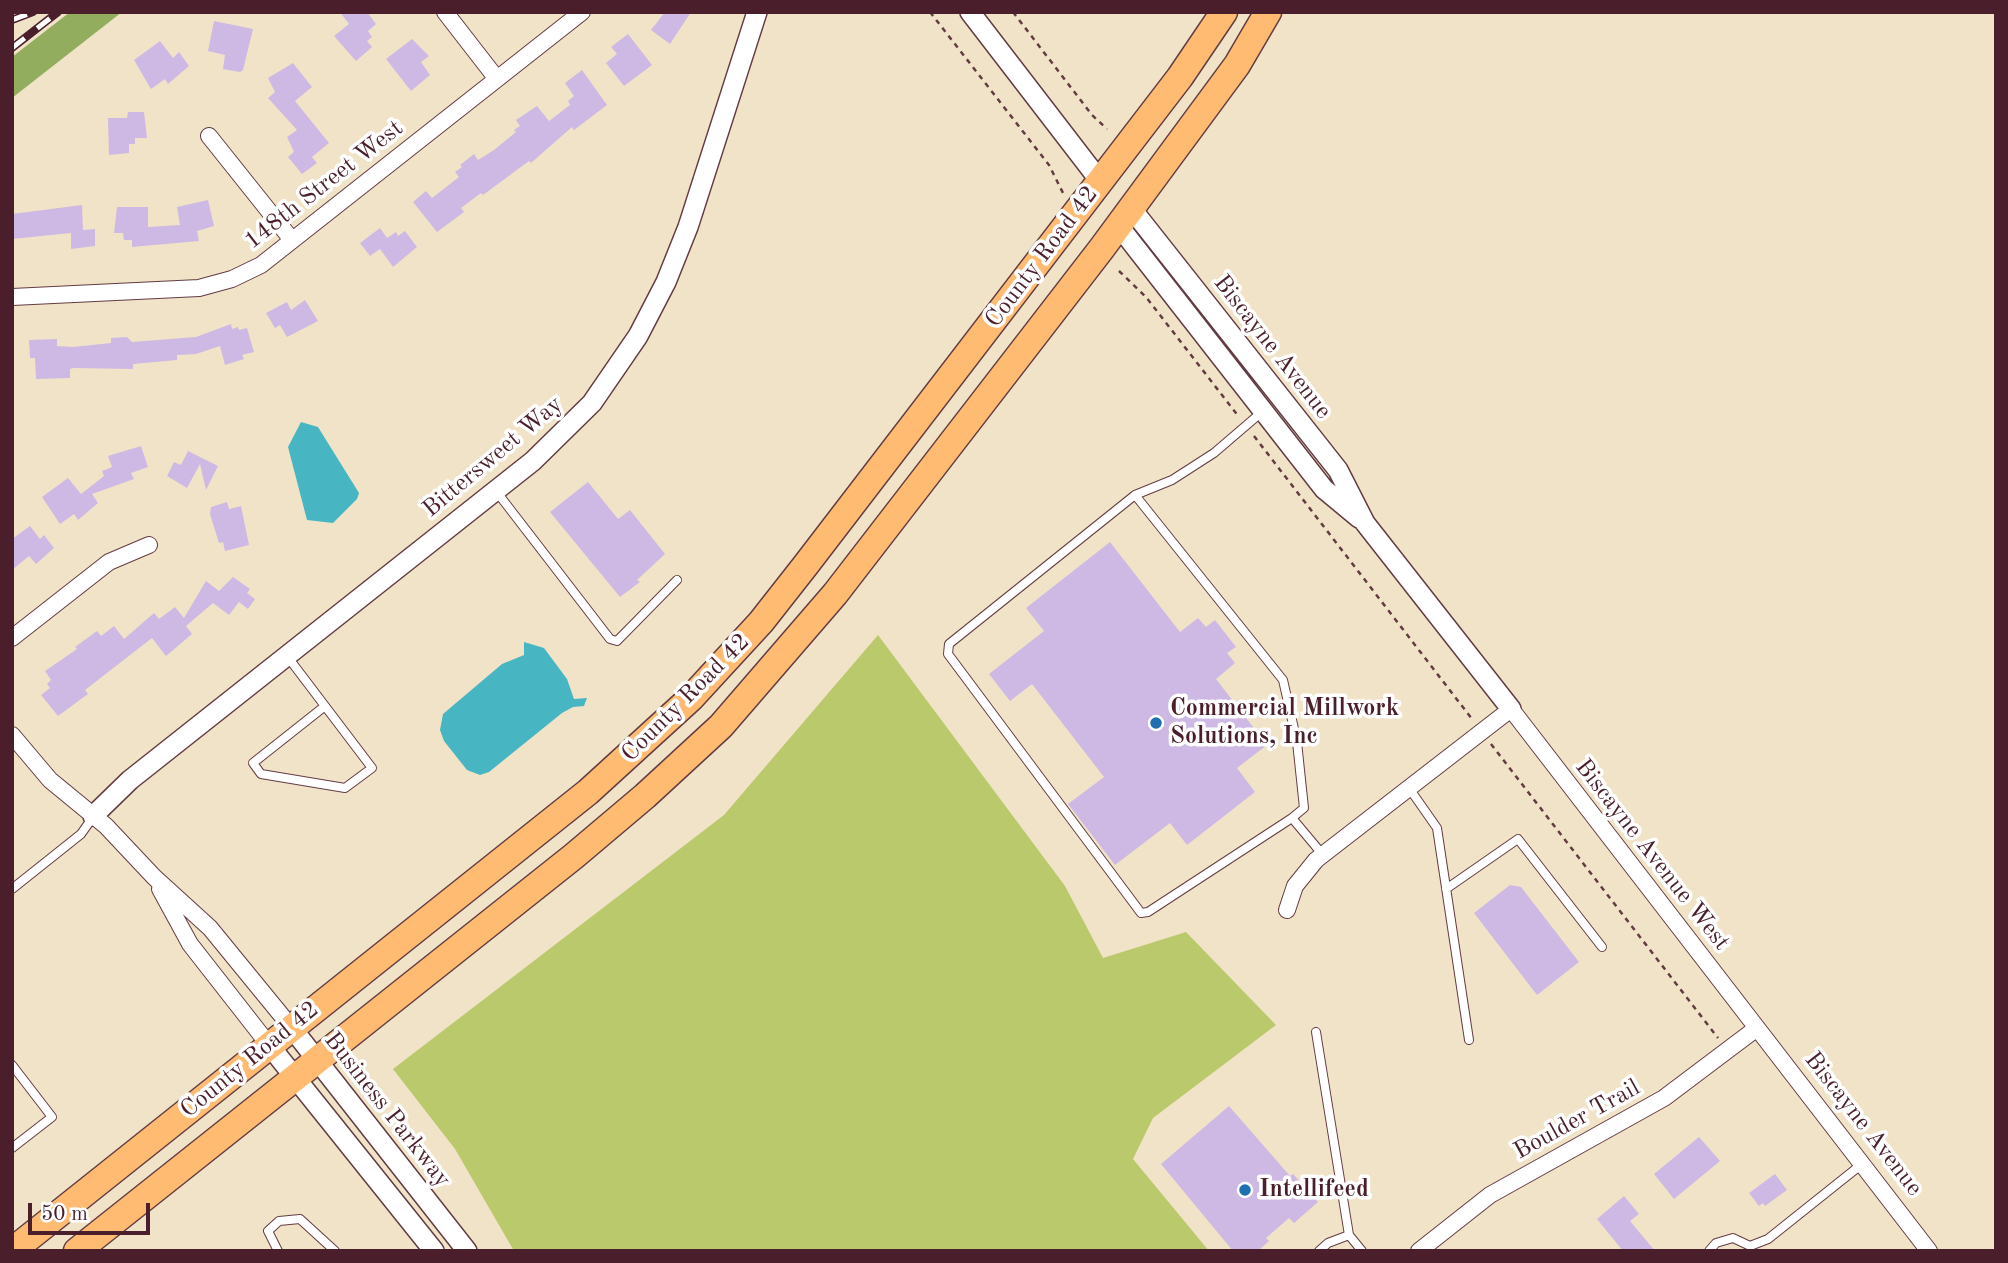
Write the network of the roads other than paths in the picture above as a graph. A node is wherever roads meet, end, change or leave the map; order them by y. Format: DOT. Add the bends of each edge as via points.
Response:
graph roads {
  1 [pos="446,12"];
  2 [pos="582,12"];
  3 [pos="757,12"];
  4 [pos="970,12"];
  5 [pos="1224,12"];
  6 [pos="1268,12"];
  7 [pos="497,79"];
  8 [pos="209,136"];
  9 [pos="1100,181"];
  10 [pos="1124,216"];
  11 [pos="292,240"];
  12 [pos="12,297"];
  13 [pos="1264,411"];
  14 [pos="496,491"];
  15 [pos="1135,495"];
  16 [pos="1365,523"];
  17 [pos="149,545"];
  18 [pos="677,580"];
  19 [pos="12,638"];
  20 [pos="287,656"];
  21 [pos="325,706"];
  22 [pos="1511,709"];
  23 [pos="12,735"];
  24 [pos="1409,788"];
  25 [pos="93,817"];
  26 [pos="1292,818"];
  27 [pos="1324,855"];
  28 [pos="154,877"];
  29 [pos="12,889"];
  30 [pos="1446,889"];
  31 [pos="1287,910"];
  32 [pos="1602,947"];
  33 [pos="291,1027"];
  34 [pos="1757,1028"];
  35 [pos="1316,1032"];
  36 [pos="1469,1040"];
  37 [pos="268,1045"];
  38 [pos="316,1060"];
  39 [pos="12,1065"];
  40 [pos="295,1077"];
  41 [pos="14,1144"];
  42 [pos="1862,1164"];
  43 [pos="1349,1235"];
  44 [pos="12,1251"];
  45 [pos="77,1251"];
  46 [pos="278,1251"];
  47 [pos="335,1251"];
  48 [pos="434,1251"];
  49 [pos="467,1251"];
  50 [pos="1319,1251"];
  51 [pos="1362,1251"];
  52 [pos="1419,1251"];
  53 [pos="1709,1251"];
  54 [pos="1929,1251"];
  1 -- 7 [label="street"];
  2 -- 7 [label="street, 148th Street West"];
  3 -- 14 [label="street, Bittersweet Way" via="688,227 644,325 592,403 553,444"];
  4 -- 9 [label="street"];
  5 -- 9 [label="highway, County Road 42"];
  6 -- 10 [label="highway, County Road 42" via="1237,65"];
  7 -- 11 [label="street, 148th Street West"];
  8 -- 11 [label="street"];
  9 -- 33 [label="highway, County Road 42" via="805,566 724,663 598,783"];
  10 -- 13 [label="street, Biscayne Avenue"];
  10 -- 16 [label="street, Biscayne Avenue" via="1338,470"];
  10 -- 38 [label="highway, County Road 42" via="835,594 721,726 612,824"];
  11 -- 12 [label="street, 148th Street West" via="261,265 199,288"];
  13 -- 15 [label="lane" via="1214,453 1172,480"];
  13 -- 16 [label="street, Biscayne Avenue" via="1324,489"];
  14 -- 18 [label="lane" via="610,639 617,640"];
  14 -- 20 [label="street, Bittersweet Way"];
  15 -- 26 [label="lane" via="1283,680 1297,742 1304,807"];
  15 -- 26 [label="lane" via="949,645 948,654 1141,913"];
  16 -- 22 [label="street, Biscayne Avenue"];
  17 -- 19 [label="street" via="109,562"];
  20 -- 21 [label="lane"];
  20 -- 25 [label="street, Bittersweet Way" via="130,780"];
  21 -- 21 [label="lane" via="372,768 345,788 261,774 253,763"];
  22 -- 24 [label="street"];
  22 -- 34 [label="street, Biscayne Avenue West"];
  23 -- 25 [label="street, Business Parkway" via="50,780"];
  24 -- 27 [label="street"];
  24 -- 30 [label="lane" via="1437,828"];
  25 -- 28 [label="street, Business Parkway"];
  25 -- 29 [label="lane" via="81,835"];
  26 -- 27 [label="lane"];
  27 -- 31 [label="street" via="1295,886"];
  28 -- 33 [label="street, Business Parkway" via="210,928"];
  28 -- 37 [label="street, Business Parkway" via="190,944"];
  30 -- 32 [label="lane" via="1518,839"];
  30 -- 36 [label="lane"];
  33 -- 37 [label="highway, County Road 42"];
  33 -- 38 [label="street, Business Parkway"];
  34 -- 42 [label="street, Biscayne Avenue"];
  34 -- 52 [label="street, Boulder Trail" via="1664,1098 1490,1195"];
  35 -- 43 [label="lane"];
  37 -- 40 [label="street, Business Parkway"];
  37 -- 44 [label="highway, County Road 42"];
  38 -- 40 [label="highway, County Road 42"];
  38 -- 49 [label="street, Business Parkway"];
  39 -- 41 [label="lane" via="52,1117"];
  40 -- 45 [label="highway, County Road 42"];
  40 -- 48 [label="street, Business Parkway"];
  42 -- 53 [label="lane" via="1768,1239 1750,1246 1732,1238 1716,1243"];
  42 -- 54 [label="street, Biscayne Avenue"];
  43 -- 50 [label="lane"];
  43 -- 51 [label="lane"];
  46 -- 47 [label="lane" via="268,1231 279,1220 300,1219"];
}
